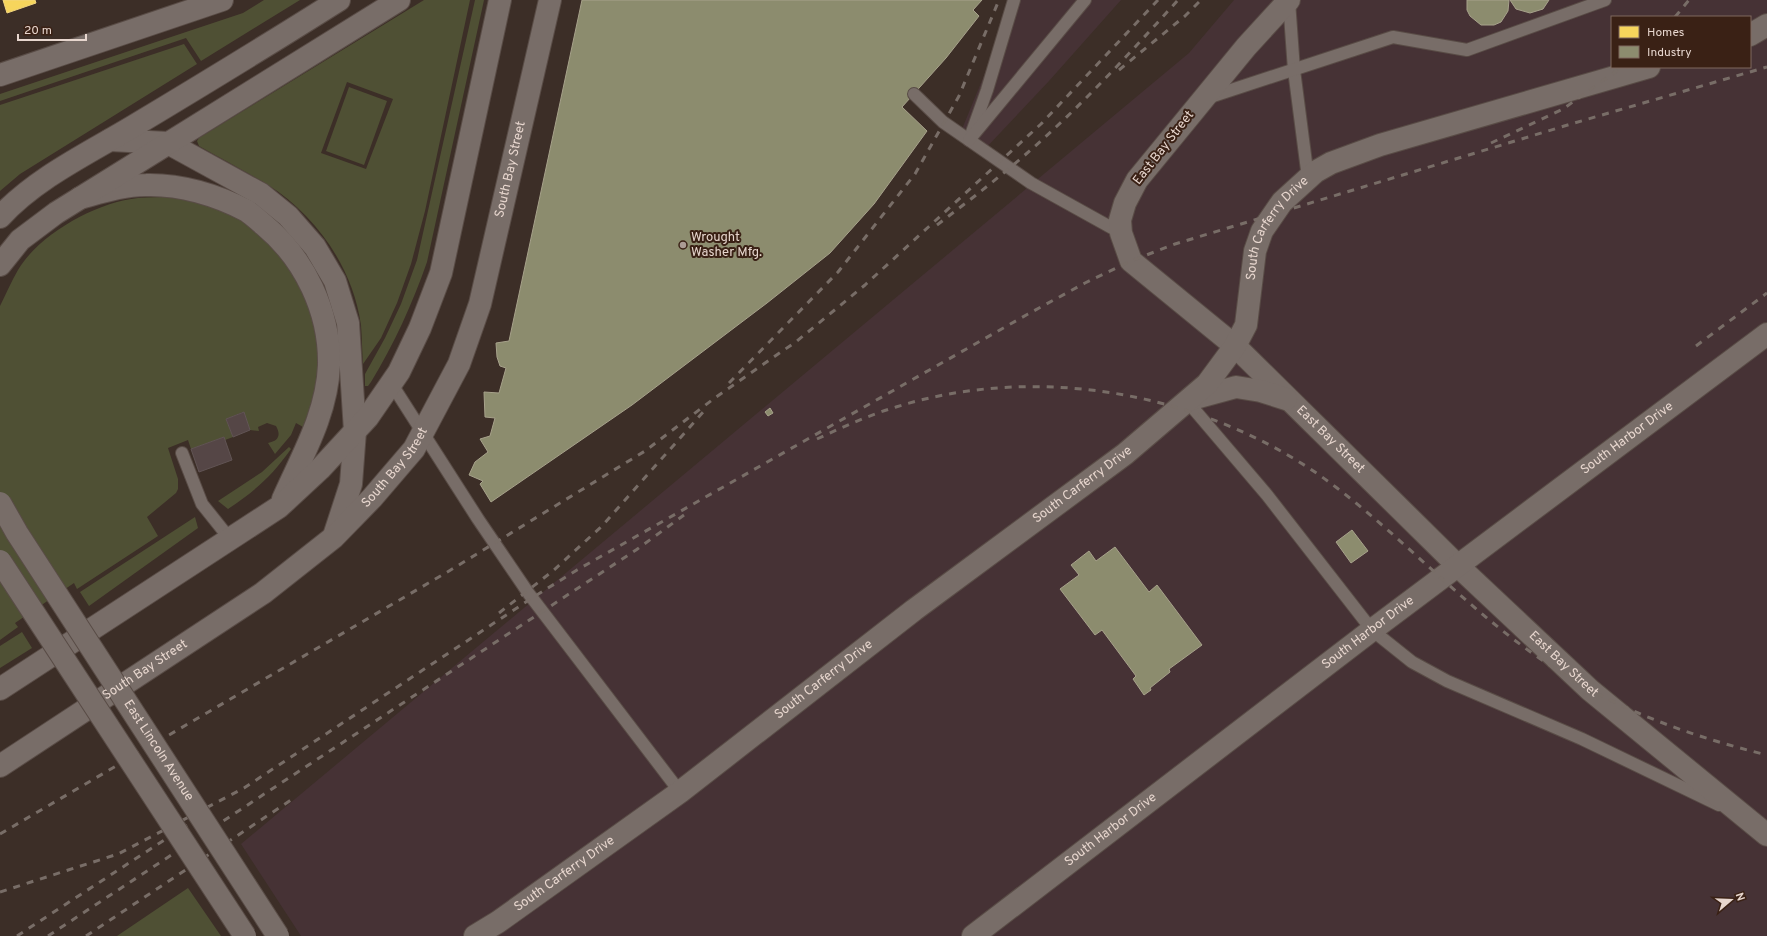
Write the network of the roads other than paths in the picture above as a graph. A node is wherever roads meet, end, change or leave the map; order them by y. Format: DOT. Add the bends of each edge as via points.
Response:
graph roads {
  1 [pos="222,0"];
  2 [pos="340,0"];
  3 [pos="399,0"];
  4 [pos="500,0"];
  5 [pos="550,0"];
  6 [pos="1014,0"];
  7 [pos="1085,0"];
  8 [pos="1289,0"];
  9 [pos="1605,0"];
  10 [pos="1767,26"];
  11 [pos="1751,34"];
  12 [pos="1646,68"];
  13 [pos="1294,70"];
  14 [pos="0,75"];
  15 [pos="914,94"];
  16 [pos="1202,100"];
  17 [pos="110,140"];
  18 [pos="969,140"];
  19 [pos="168,143"];
  20 [pos="1308,178"];
  21 [pos="80,198"];
  22 [pos="0,217"];
  23 [pos="1121,233"];
  24 [pos="0,265"];
  25 [pos="1767,334"];
  26 [pos="1235,346"];
  27 [pos="391,383"];
  28 [pos="1290,400"];
  29 [pos="1187,401"];
  30 [pos="355,431"];
  31 [pos="423,433"];
  32 [pos="182,453"];
  33 [pos="0,503"];
  34 [pos="279,507"];
  35 [pos="334,537"];
  36 [pos="230,539"];
  37 [pos="0,561"];
  38 [pos="1458,566"];
  39 [pos="1372,630"];
  40 [pos="0,689"];
  41 [pos="0,766"];
  42 [pos="680,792"];
  43 [pos="1750,820"];
  44 [pos="1767,834"];
  45 [pos="245,936"];
  46 [pos="278,936"];
  47 [pos="475,936"];
  48 [pos="973,936"];
  1 -- 14 [label="main road"];
  2 -- 17 [label="main road"];
  3 -- 19 [label="main road"];
  4 -- 27 [label="main road" via="441,273 420,328"];
  5 -- 31 [label="main road, South Bay Street" via="480,304 459,364"];
  6 -- 18 [label="lane"];
  7 -- 18 [label="lane"];
  8 -- 13 [label="lane"];
  8 -- 16 [label="main road, East Bay Street" via="1246,46"];
  9 -- 13 [label="lane" via="1467,50 1393,37"];
  10 -- 11 [label="main road"];
  12 -- 20 [label="main road, South Carferry Drive" via="1380,144 1331,163"];
  13 -- 16 [label="lane"];
  13 -- 20 [label="lane"];
  15 -- 18 [label="lane" via="943,122"];
  16 -- 23 [label="main road, East Bay Street" via="1137,180 1125,203 1120,220"];
  17 -- 19 [label="main road"];
  17 -- 22 [label="main road" via="60,170 13,203"];
  18 -- 23 [label="lane" via="1031,183"];
  19 -- 21 [label="main road"];
  19 -- 30 [label="main road" via="261,194 288,216 315,247 335,281 348,323"];
  20 -- 26 [label="main road, South Carferry Drive" via="1282,202 1262,231 1255,251 1246,326"];
  21 -- 24 [label="main road" via="20,240"];
  21 -- 34 [label="main road" via="113,189 146,185 186,188 248,212 278,236 302,268 317,298 326,330 329,365 325,397 316,428"];
  23 -- 26 [label="main road, East Bay Street" via="1131,261"];
  25 -- 38 [label="main road, South Harbor Drive"];
  26 -- 28 [label="main road, East Bay Street"];
  26 -- 29 [label="main road, South Carferry Drive" via="1207,384"];
  27 -- 30 [label="main road"];
  27 -- 31 [label="lane"];
  28 -- 29 [label="main road" via="1236,387"];
  28 -- 38 [label="main road, East Bay Street"];
  29 -- 39 [label="lane" via="1267,495"];
  29 -- 42 [label="main road, South Carferry Drive" via="1125,454 914,610"];
  30 -- 34 [label="main road" via="320,469"];
  30 -- 35 [label="main road" via="351,484"];
  31 -- 35 [label="main road, South Bay Street" via="414,449"];
  31 -- 42 [label="lane" via="529,594"];
  32 -- 36 [label="lane" via="202,504"];
  33 -- 46 [label="main road, East Lincoln Avenue, bridge"];
  34 -- 36 [label="main road"];
  35 -- 41 [label="main road, South Bay Street" via="263,593"];
  36 -- 40 [label="main road"];
  37 -- 45 [label="main road, bridge"];
  38 -- 39 [label="main road, South Harbor Drive"];
  38 -- 43 [label="main road, East Bay Street" via="1590,690"];
  39 -- 43 [label="lane" via="1412,662 1447,681 1582,738"];
  39 -- 48 [label="main road, South Harbor Drive"];
  42 -- 47 [label="main road, South Carferry Drive"];
  43 -- 44 [label="main road, East Bay Street"];
}
